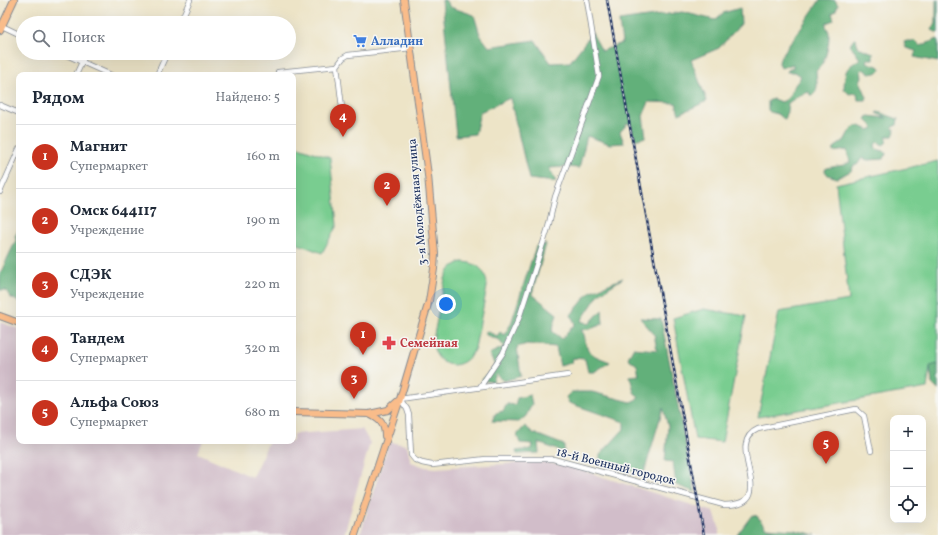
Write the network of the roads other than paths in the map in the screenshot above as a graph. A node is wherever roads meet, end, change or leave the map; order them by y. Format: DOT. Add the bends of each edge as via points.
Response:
graph roads {
  1 [pos="14,0"];
  2 [pos="190,0"];
  3 [pos="404,0"];
  4 [pos="587,0"];
  5 [pos="183,16"];
  6 [pos="1,28"];
  7 [pos="16,33"];
  8 [pos="411,48"];
  9 [pos="78,60"];
  10 [pos="164,60"];
  11 [pos="82,62"];
  12 [pos="337,66"];
  13 [pos="77,72"];
  14 [pos="104,72"];
  15 [pos="158,72"];
  16 [pos="278,72"];
  17 [pos="0,104"];
  18 [pos="16,112"];
  19 [pos="343,116"];
  20 [pos="16,156"];
  21 [pos="0,192"];
  22 [pos="0,316"];
  23 [pos="16,322"];
  24 [pos="568,375"];
  25 [pos="480,387"];
  26 [pos="400,399"];
  27 [pos="296,412"];
  28 [pos="369,414"];
  29 [pos="385,440"];
  30 [pos="870,451"];
  31 [pos="355,535"];
  1 -- 6 [label="main road"];
  2 -- 5 [label="street"];
  3 -- 8 [label="main road, 3-я Молодёжная улица"];
  4 -- 25 [label="street" via="599,76 555,197 548,228 519,318 502,353"];
  6 -- 7 [label="street"];
  8 -- 12 [label="street" via="348,56"];
  8 -- 26 [label="main road, 3-я Молодёжная улица" via="428,175 435,254 429,301"];
  9 -- 11 [label="street"];
  10 -- 15 [label="street"];
  11 -- 13 [label="street"];
  11 -- 14 [label="street"];
  12 -- 16 [label="street"];
  12 -- 19 [label="street"];
  17 -- 18 [label="street"];
  20 -- 21 [label="street"];
  22 -- 23 [label="main road"];
  24 -- 25 [label="street"];
  25 -- 26 [label="street"];
  26 -- 28 [label="main road" via="388,410"];
  26 -- 29 [label="main road, 3-я Молодёжная улица"];
  26 -- 30 [label="street, 18-й Военный городок" via="409,415 412,455 422,464 486,459 553,459 724,505 742,503 749,496 752,481 745,443 751,432 758,429 856,409 864,416"];
  27 -- 28 [label="main road"];
  28 -- 29 [label="main road" via="382,422"];
  29 -- 31 [label="main road, 3-я Молодёжная улица"];
}
